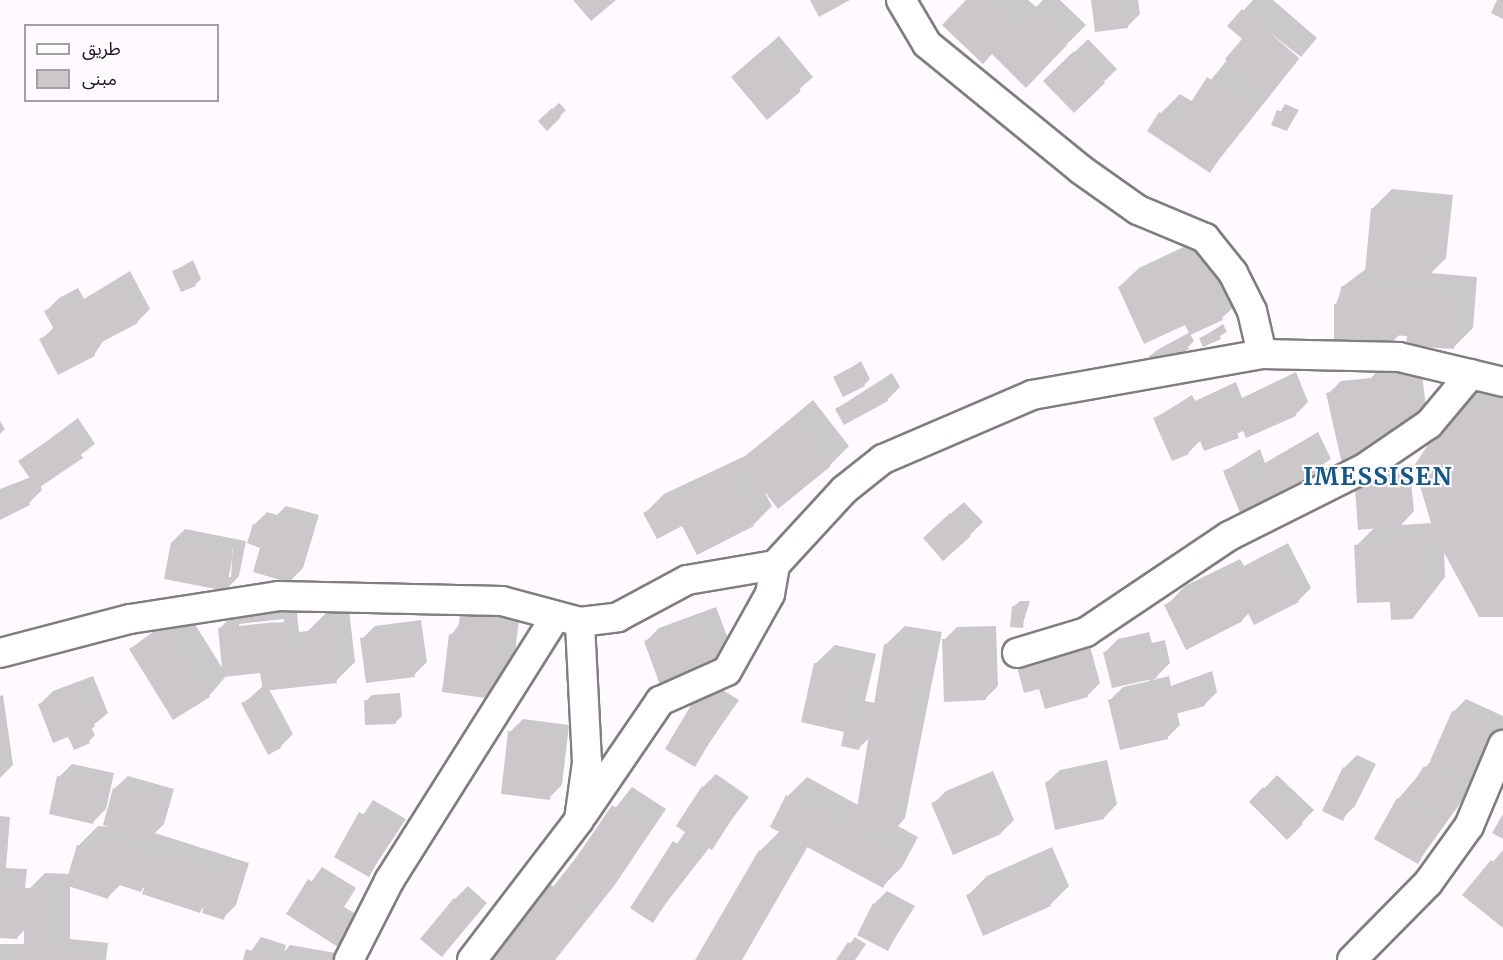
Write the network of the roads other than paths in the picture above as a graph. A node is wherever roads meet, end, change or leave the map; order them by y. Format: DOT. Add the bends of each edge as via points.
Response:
graph roads {
  1 [pos="901,0"];
  2 [pos="1262,354"];
  3 [pos="1471,374"];
  4 [pos="1503,382"];
  5 [pos="775,565"];
  6 [pos="568,619"];
  7 [pos="0,653"];
  8 [pos="1017,653"];
  9 [pos="1503,745"];
  10 [pos="579,819"];
  11 [pos="349,960"];
  12 [pos="472,960"];
  13 [pos="1352,960"];
  1 -- 2 [label="street" via="927,44 1080,169 1138,210 1205,238 1233,273 1252,311"];
  2 -- 3 [label="street" via="1399,357"];
  2 -- 5 [label="street" via="1032,395 883,459 844,490"];
  3 -- 4 [label="street"];
  3 -- 8 [label="street" via="1429,424 1363,469 1229,536 1086,632"];
  5 -- 6 [label="street" via="687,580 618,617"];
  5 -- 10 [label="street" via="770,594 727,671 660,701"];
  6 -- 7 [label="street" via="502,601 278,596 130,619"];
  6 -- 10 [label="street" via="587,762"];
  6 -- 11 [label="street" via="389,881"];
  9 -- 13 [label="street" via="1469,826 1428,883"];
  10 -- 12 [label="street"];
}
